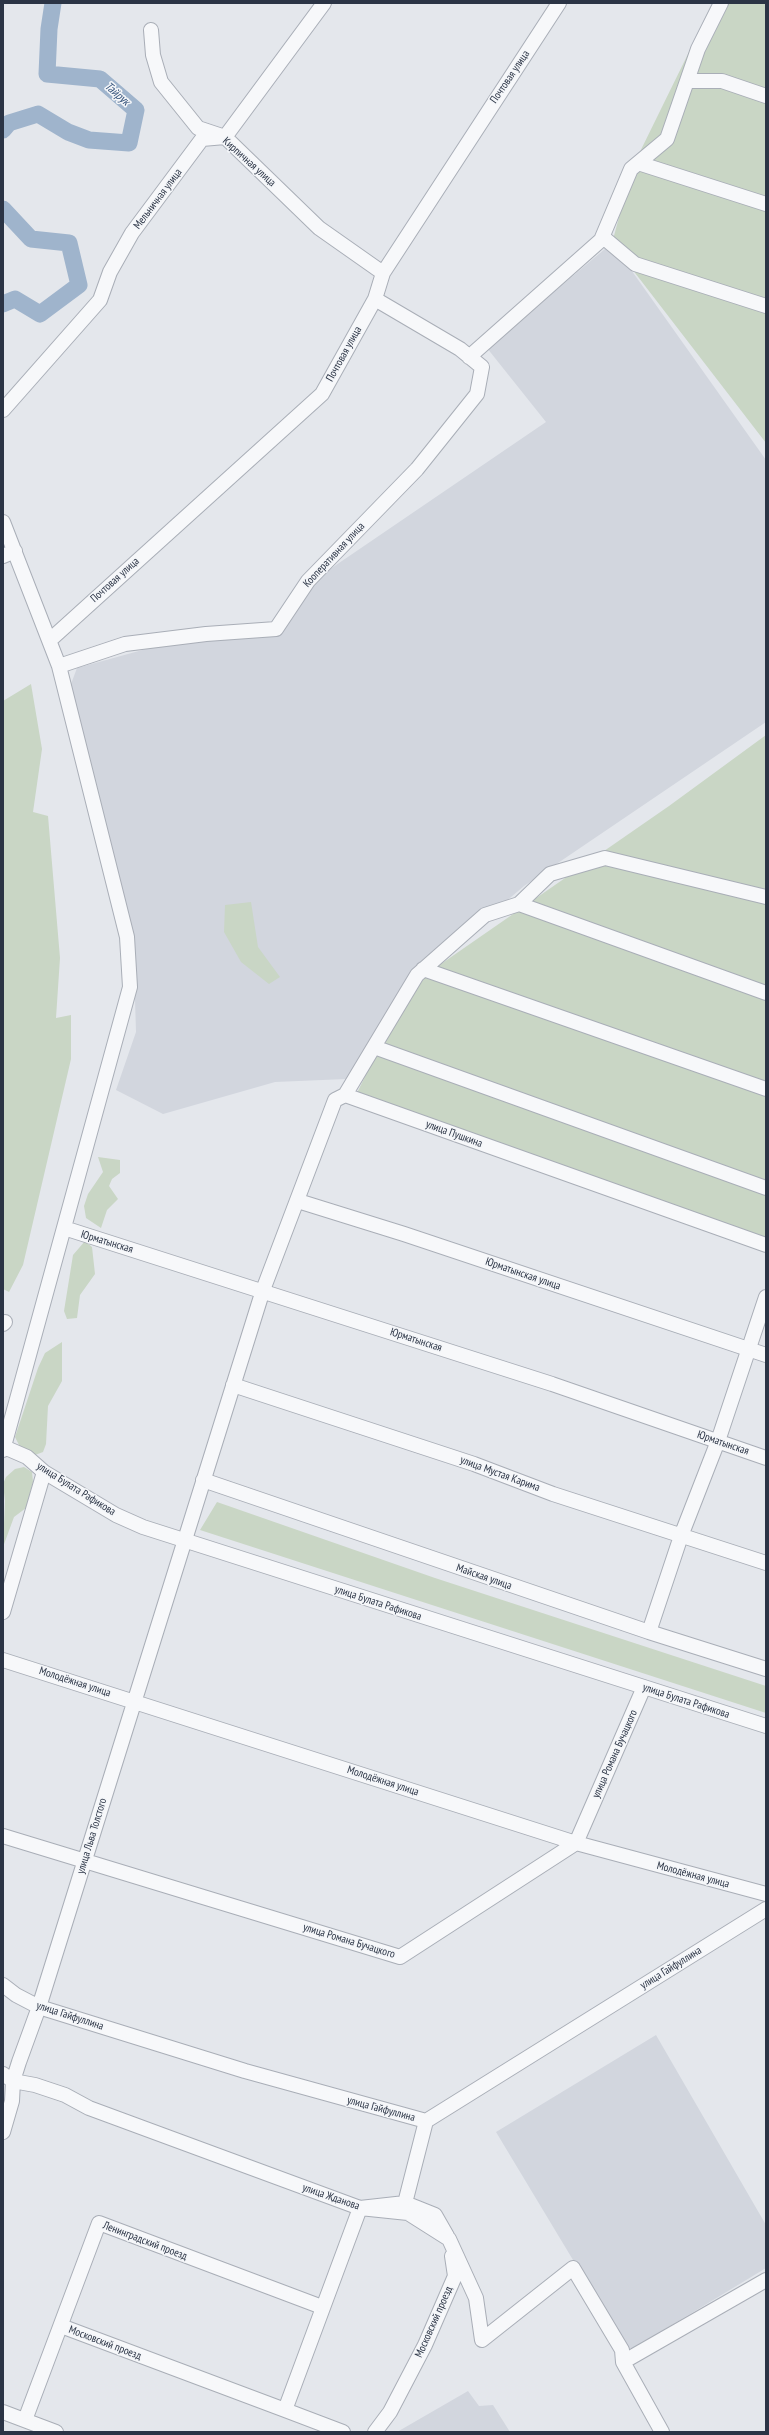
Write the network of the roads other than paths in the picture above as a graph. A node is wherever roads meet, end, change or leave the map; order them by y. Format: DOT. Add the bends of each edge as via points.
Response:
graph roads {
  1 [pos="324,3"];
  2 [pos="559,3"];
  3 [pos="721,3"];
  4 [pos="151,30"];
  5 [pos="688,81"];
  6 [pos="766,96"];
  7 [pos="225,137"];
  8 [pos="638,163"];
  9 [pos="766,204"];
  10 [pos="603,237"];
  11 [pos="383,273"];
  12 [pos="375,300"];
  13 [pos="766,306"];
  14 [pos="469,357"];
  15 [pos="3,410"];
  16 [pos="3,522"];
  17 [pos="9,553"];
  18 [pos="50,640"];
  19 [pos="59,666"];
  20 [pos="766,897"];
  21 [pos="519,904"];
  22 [pos="423,969"];
  23 [pos="766,992"];
  24 [pos="374,1047"];
  25 [pos="766,1089"];
  26 [pos="345,1095"];
  27 [pos="766,1188"];
  28 [pos="298,1201"];
  29 [pos="64,1228"];
  30 [pos="766,1245"];
  31 [pos="263,1290"];
  32 [pos="766,1296"];
  33 [pos="748,1349"];
  34 [pos="766,1355"];
  35 [pos="233,1385"];
  36 [pos="718,1441"];
  37 [pos="4,1449"];
  38 [pos="766,1458"];
  39 [pos="44,1472"];
  40 [pos="203,1480"];
  41 [pos="681,1536"];
  42 [pos="184,1541"];
  43 [pos="766,1563"];
  44 [pos="3,1612"];
  45 [pos="649,1632"];
  46 [pos="3,1660"];
  47 [pos="766,1669"];
  48 [pos="644,1687"];
  49 [pos="134,1701"];
  50 [pos="766,1726"];
  51 [pos="3,1836"];
  52 [pos="576,1843"];
  53 [pos="84,1861"];
  54 [pos="766,1894"];
  55 [pos="766,1909"];
  56 [pos="3,1985"];
  57 [pos="39,2007"];
  58 [pos="8,2078"];
  59 [pos="426,2121"];
  60 [pos="3,2132"];
  61 [pos="405,2202"];
  62 [pos="360,2208"];
  63 [pos="449,2239"];
  64 [pos="766,2280"];
  65 [pos="322,2307"];
  66 [pos="61,2326"];
  67 [pos="623,2362"];
  68 [pos="285,2410"];
  69 [pos="3,2412"];
  70 [pos="25,2420"];
  71 [pos="56,2432"];
  72 [pos="343,2432"];
  73 [pos="375,2432"];
  74 [pos="662,2432"];
  1 -- 7 [label="street"];
  2 -- 11 [label="street, Почтовая улица"];
  3 -- 5 [label="street" via="698,49"];
  4 -- 7 [label="street, Кирпичная улица" via="153,55 161,82 198,128"];
  5 -- 6 [label="street" via="722,81"];
  5 -- 8 [label="street" via="667,138"];
  7 -- 11 [label="street, Кирпичная улица" via="319,228"];
  7 -- 15 [label="street, Мельничная улица" via="202,139 132,233 110,272 100,300"];
  8 -- 9 [label="street"];
  8 -- 10 [label="street" via="631,169"];
  10 -- 13 [label="street" via="635,264"];
  10 -- 14 [label="street" via="583,258"];
  11 -- 12 [label="street, Почтовая улица"];
  12 -- 14 [label="street"];
  12 -- 18 [label="street, Почтовая улица" via="322,394"];
  14 -- 19 [label="street, Кооперативная улица" via="482,367 477,394 417,469 308,581 276,629 125,644"];
  16 -- 17 [label="street"];
  17 -- 18 [label="street"];
  18 -- 19 [label="street"];
  19 -- 29 [label="street" via="127,937 130,987"];
  20 -- 21 [label="street" via="605,858 550,874"];
  21 -- 22 [label="street" via="485,915"];
  21 -- 23 [label="street"];
  22 -- 24 [label="street" via="416,975"];
  22 -- 25 [label="street"];
  24 -- 26 [label="street"];
  24 -- 27 [label="street"];
  26 -- 28 [label="street" via="334,1100"];
  26 -- 30 [label="street, улица Пушкина"];
  28 -- 31 [label="street"];
  28 -- 33 [label="street, Юрматынская улица"];
  29 -- 31 [label="street, Юрматынская"];
  29 -- 37 [label="street"];
  31 -- 35 [label="street, улица Льва Толстого"];
  31 -- 36 [label="street, Юрматынская"];
  32 -- 33 [label="street"];
  33 -- 34 [label="street, Юрматынская улица"];
  33 -- 36 [label="street"];
  35 -- 40 [label="street, улица Льва Толстого"];
  35 -- 41 [label="street, улица Мустая Карима" via="474,1464 553,1494"];
  36 -- 38 [label="street, Юрматынская"];
  36 -- 41 [label="street"];
  37 -- 39 [label="street, улица Булата Рафикова" via="27,1458"];
  39 -- 42 [label="street, улица Булата Рафикова" via="116,1515"];
  39 -- 44 [label="street"];
  40 -- 42 [label="street, улица Льва Толстого"];
  40 -- 45 [label="street, Майская улица"];
  41 -- 43 [label="street, улица Мустая Карима"];
  41 -- 45 [label="street"];
  42 -- 48 [label="street, улица Булата Рафикова"];
  42 -- 49 [label="street, улица Льва Толстого"];
  45 -- 47 [label="street, Майская улица"];
  46 -- 49 [label="street, Молодёжная улица"];
  48 -- 50 [label="street, улица Булата Рафикова"];
  48 -- 52 [label="street, улица Романа Бучацкого"];
  49 -- 52 [label="street, Молодёжная улица"];
  49 -- 53 [label="street, улица Льва Толстого"];
  51 -- 53 [label="street, улица Романа Бучацкого"];
  52 -- 53 [label="street, улица Романа Бучацкого" via="400,1957"];
  52 -- 54 [label="street, Молодёжная улица"];
  53 -- 57 [label="street, улица Льва Толстого"];
  55 -- 59 [label="street, улица Гайфуллина"];
  56 -- 57 [label="street, улица Гайфуллина"];
  57 -- 58 [label="street, улица Льва Толстого"];
  57 -- 59 [label="street, улица Гайфуллина" via="245,2071"];
  58 -- 60 [label="street, улица Льва Толстого" via="12,2101"];
  58 -- 62 [label="street, улица Жданова" via="65,2095 89,2108"];
  59 -- 61 [label="street"];
  61 -- 62 [label="street"];
  61 -- 63 [label="street, Московский проезд" via="435,2215"];
  62 -- 63 [label="street, улица Жданова" via="408,2213"];
  62 -- 65 [label="street"];
  63 -- 67 [label="street" via="476,2298 482,2340 573,2268 622,2350"];
  63 -- 73 [label="street, Московский проезд" via="455,2276 421,2352 390,2412"];
  64 -- 67 [label="street"];
  65 -- 66 [label="street, Ленинградский проезд" via="99,2223"];
  65 -- 68 [label="street"];
  66 -- 68 [label="street, Московский проезд"];
  66 -- 70 [label="street, Ленинградский проезд"];
  67 -- 74 [label="street"];
  68 -- 72 [label="street, Московский проезд"];
  69 -- 70 [label="street"];
  70 -- 71 [label="street"];
}
